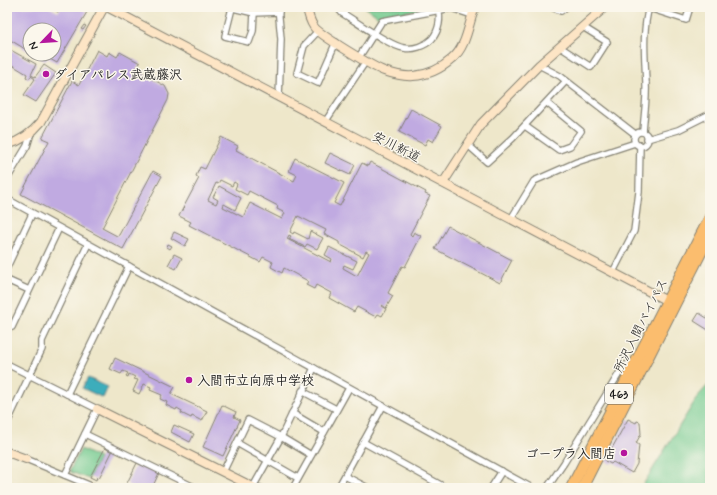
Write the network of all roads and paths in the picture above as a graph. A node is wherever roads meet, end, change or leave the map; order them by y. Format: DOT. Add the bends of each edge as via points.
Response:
graph roads {
  1 [pos="106,7"];
  2 [pos="230,7"];
  3 [pos="307,7"];
  4 [pos="337,7"];
  5 [pos="552,7"];
  6 [pos="566,7"];
  7 [pos="604,7"];
  8 [pos="649,7"];
  9 [pos="690,7"];
  10 [pos="278,9"];
  11 [pos="438,9"];
  12 [pos="473,11"];
  13 [pos="254,13"];
  14 [pos="583,27"];
  15 [pos="318,31"];
  16 [pos="374,33"];
  17 [pos="336,42"];
  18 [pos="560,47"];
  19 [pos="362,59"];
  20 [pos="539,66"];
  21 [pos="566,81"];
  22 [pos="279,98"];
  23 [pos="547,103"];
  24 [pos="710,114"];
  25 [pos="325,122"];
  26 [pos="525,126"];
  27 [pos="643,132"];
  28 [pos="31,133"];
  29 [pos="635,134"];
  30 [pos="647,139"];
  31 [pos="467,144"];
  32 [pos="637,144"];
  33 [pos="7,145"];
  34 [pos="7,179"];
  35 [pos="443,183"];
  36 [pos="7,199"];
  37 [pos="32,214"];
  38 [pos="710,217"];
  39 [pos="511,219"];
  40 [pos="59,228"];
  41 [pos="710,235"];
  42 [pos="88,244"];
  43 [pos="128,266"];
  44 [pos="7,267"];
  45 [pos="613,272"];
  46 [pos="7,280"];
  47 [pos="29,290"];
  48 [pos="671,303"];
  49 [pos="7,325"];
  50 [pos="7,364"];
  51 [pos="633,367"];
  52 [pos="314,368"];
  53 [pos="29,375"];
  54 [pos="349,388"];
  55 [pos="302,391"];
  56 [pos="68,394"];
  57 [pos="383,406"];
  58 [pos="97,409"];
  59 [pos="336,409"];
  60 [pos="292,414"];
  61 [pos="7,423"];
  62 [pos="324,432"];
  63 [pos="85,434"];
  64 [pos="281,437"];
  65 [pos="363,442"];
  66 [pos="237,443"];
  67 [pos="7,452"];
  68 [pos="311,455"];
  69 [pos="26,460"];
  70 [pos="268,460"];
  71 [pos="502,471"];
  72 [pos="223,472"];
  73 [pos="65,475"];
  74 [pos="345,476"];
  75 [pos="298,478"];
  76 [pos="94,488"];
  77 [pos="196,488"];
  78 [pos="255,488"];
  79 [pos="293,488"];
  80 [pos="338,488"];
  81 [pos="368,488"];
  82 [pos="446,488"];
  83 [pos="491,488"];
  84 [pos="532,488"];
  85 [pos="547,488"];
  86 [pos="571,488"];
  87 [pos="582,488"];
  1 -- 22 [label="street, 安川新道"];
  1 -- 28 [label="street" via="41,122"];
  2 -- 13 [label="street"];
  2 -- 13 [label="street" via="225,36 249,42 253,31"];
  3 -- 15 [label="street" via="311,21"];
  4 -- 16 [label="street" via="342,13"];
  5 -- 6 [label="street" via="561,11"];
  7 -- 14 [label="street"];
  8 -- 9 [label="street" via="686,20"];
  8 -- 27 [label="street" via="644,43 646,85"];
  10 -- 13 [label="street"];
  10 -- 22 [label="street" via="281,39"];
  11 -- 12 [label="street"];
  11 -- 16 [label="street" via="382,21"];
  11 -- 16 [label="street" via="440,26 430,41 421,47 398,47"];
  12 -- 19 [label="street" via="464,43 453,59 439,69 422,75 395,75"];
  14 -- 18 [label="street"];
  14 -- 18 [label="street" via="607,42 591,66"];
  15 -- 17 [label="street"];
  15 -- 17 [label="street" via="304,46 297,73 318,83"];
  16 -- 19 [label="street"];
  17 -- 19 [label="street"];
  18 -- 20 [label="street"];
  19 -- 25 [label="street"];
  20 -- 21 [label="street"];
  20 -- 31 [label="street" via="481,124"];
  21 -- 23 [label="street"];
  21 -- 29 [label="street"];
  22 -- 25 [label="street, 安川新道"];
  23 -- 26 [label="street"];
  23 -- 26 [label="street" via="581,131 570,146 559,150"];
  24 -- 30 [label="street" via="678,130"];
  25 -- 35 [label="street, 安川新道"];
  26 -- 31 [label="street" via="487,162"];
  27 -- 29 [label="street"];
  27 -- 30 [label="street"];
  28 -- 33 [label="street"];
  28 -- 34 [label="street" via="27,146"];
  29 -- 32 [label="street"];
  30 -- 32 [label="street" via="646,143"];
  31 -- 35 [label="street"];
  32 -- 39 [label="street" via="577,162 534,181"];
  32 -- 45 [label="street" via="639,192 634,231"];
  35 -- 39 [label="street, 安川新道"];
  36 -- 37 [label="street"];
  37 -- 40 [label="street"];
  37 -- 44 [label="street"];
  38 -- 48 [label="highway, 所沢入間バイパス / 463"];
  39 -- 45 [label="street, 安川新道"];
  40 -- 42 [label="street"];
  40 -- 47 [label="street"];
  41 -- 48 [label="highway, 所沢入間バイパス / 463"];
  42 -- 43 [label="street"];
  42 -- 53 [label="street" via="42,341 42,349"];
  43 -- 52 [label="street"];
  43 -- 56 [label="street"];
  45 -- 48 [label="street, 安川新道"];
  46 -- 47 [label="street"];
  47 -- 49 [label="street" via="12,327"];
  48 -- 51 [label="highway, 所沢入間バイパス / 463"];
  48 -- 87 [label="highway, 所沢入間バイパス / 463"];
  50 -- 53 [label="street"];
  51 -- 85 [label="street" via="626,364 620,372"];
  51 -- 86 [label="highway, 所沢入間バイパス / 463"];
  52 -- 54 [label="street"];
  52 -- 55 [label="street"];
  53 -- 56 [label="street"];
  53 -- 61 [label="street"];
  54 -- 57 [label="street"];
  54 -- 59 [label="street"];
  55 -- 59 [label="street"];
  55 -- 60 [label="street"];
  56 -- 58 [label="street"];
  57 -- 65 [label="street"];
  57 -- 71 [label="street"];
  58 -- 63 [label="street"];
  58 -- 72 [label="street"];
  59 -- 62 [label="street"];
  60 -- 62 [label="street"];
  60 -- 64 [label="street"];
  62 -- 68 [label="street"];
  63 -- 73 [label="street"];
  63 -- 77 [label="street"];
  64 -- 66 [label="street" via="248,420"];
  64 -- 68 [label="street"];
  64 -- 70 [label="street"];
  65 -- 74 [label="street"];
  65 -- 82 [label="street"];
  66 -- 70 [label="street"];
  66 -- 72 [label="street"];
  67 -- 69 [label="street"];
  68 -- 75 [label="street"];
  69 -- 73 [label="street"];
  70 -- 75 [label="street"];
  70 -- 78 [label="street"];
  71 -- 83 [label="street"];
  71 -- 84 [label="street"];
  72 -- 78 [label="street"];
  73 -- 76 [label="street"];
  74 -- 80 [label="street"];
  74 -- 81 [label="street"];
  75 -- 79 [label="street"];
}
